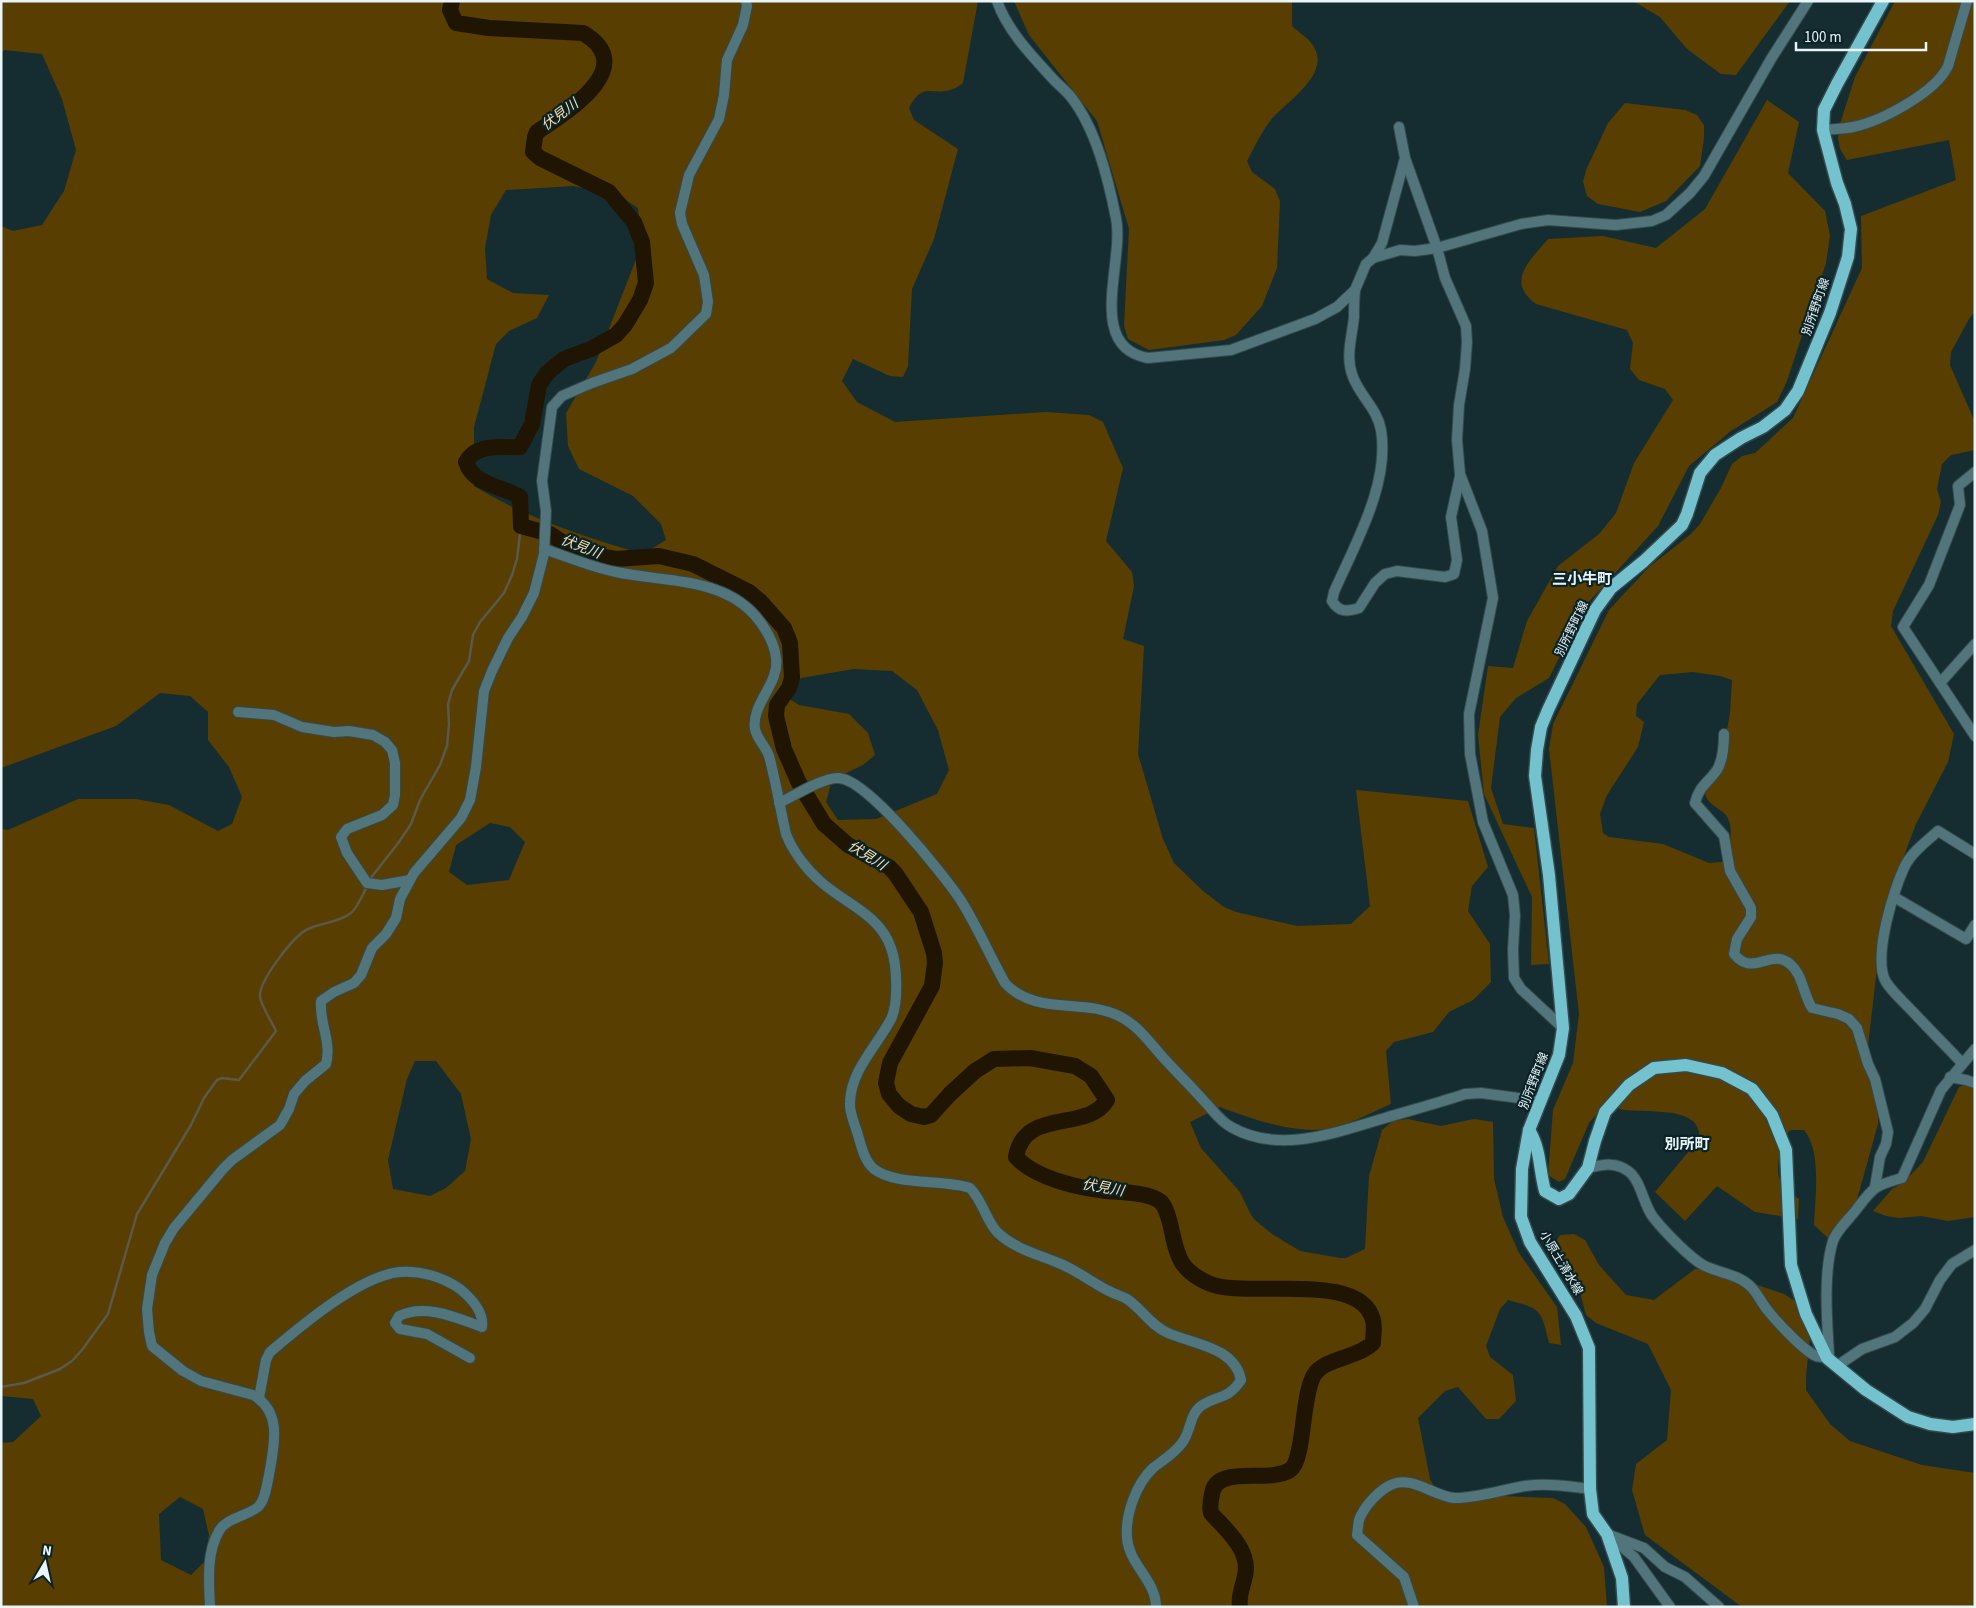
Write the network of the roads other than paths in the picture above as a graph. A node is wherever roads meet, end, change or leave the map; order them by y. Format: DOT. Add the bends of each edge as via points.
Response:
graph roads {
  1 [pos="746,1"];
  2 [pos="997,1"];
  3 [pos="1808,1"];
  4 [pos="1883,1"];
  5 [pos="1967,1"];
  6 [pos="1399,127"];
  7 [pos="1823,130"];
  8 [pos="1405,158"];
  9 [pos="1437,248"];
  10 [pos="1373,258"];
  11 [pos="1355,290"];
  12 [pos="1975,472"];
  13 [pos="1460,474"];
  14 [pos="544,549"];
  15 [pos="1975,644"];
  16 [pos="1940,683"];
  17 [pos="238,712"];
  18 [pos="1724,734"];
  19 [pos="1975,736"];
  20 [pos="779,803"];
  21 [pos="1975,854"];
  22 [pos="410,880"];
  23 [pos="1894,898"];
  24 [pos="1975,925"];
  25 [pos="1563,1028"];
  26 [pos="1975,1049"];
  27 [pos="1962,1063"];
  28 [pos="1950,1077"];
  29 [pos="1975,1083"];
  30 [pos="1541,1101"];
  31 [pos="1530,1130"];
  32 [pos="1588,1168"];
  33 [pos="1875,1187"];
  34 [pos="1975,1250"];
  35 [pos="470,1358"];
  36 [pos="1832,1362"];
  37 [pos="258,1398"];
  38 [pos="1975,1424"];
  39 [pos="1590,1489"];
  40 [pos="1607,1534"];
  41 [pos="210,1607"];
  42 [pos="1156,1607"];
  43 [pos="1414,1607"];
  44 [pos="1624,1607"];
  45 [pos="1670,1607"];
  46 [pos="1719,1607"];
  1 -- 14 [label="street" via="743,25 727,60 719,119 689,175 680,213 704,275 708,302 706,314 672,348 632,369 562,396 552,407 542,480 546,511"];
  2 -- 11 [label="street" via="1001,14 1026,49 1070,95 1090,129 1117,220 1112,322 1124,348 1148,358 1231,350 1315,319 1337,307"];
  3 -- 9 [label="street" via="1704,176 1666,215 1652,221 1616,225 1548,220 1521,224"];
  4 -- 7 [label="main road, 別所野町線" via="1824,110"];
  5 -- 7 [label="street" via="1948,66 1936,84 1882,118 1854,127"];
  6 -- 8 [label="street"];
  7 -- 25 [label="main road, 別所野町線" via="1851,229 1848,257 1833,304 1798,391 1785,410 1764,427 1715,455 1700,473 1682,525 1611,588 1595,610 1541,727 1535,776 1549,875"];
  8 -- 9 [label="street"];
  8 -- 10 [label="street" via="1382,243"];
  9 -- 10 [label="street" via="1400,250"];
  9 -- 13 [label="street" via="1445,278 1466,326 1457,440"];
  10 -- 11 [label="street" via="1366,264"];
  11 -- 13 [label="street" via="1349,366 1353,380 1377,415 1382,451 1370,512 1334,592 1332,601 1339,610 1358,608 1384,574 1396,571 1445,577 1454,574 1457,560 1451,517"];
  12 -- 16 [label="street" via="1958,486 1960,505 1929,585 1903,627"];
  13 -- 25 [label="street" via="1482,531 1493,598 1469,714 1470,754 1483,822 1513,895 1514,978 1521,989"];
  14 -- 20 [label="street" via="617,572 722,591 758,618 769,636 776,659 755,730 768,754"];
  14 -- 22 [label="street" via="534,593 484,691 470,800 461,818"];
  15 -- 16 [label="street"];
  16 -- 19 [label="street"];
  17 -- 22 [label="street" via="274,715 302,727 374,735 385,742 392,750 395,763 393,805 382,815 346,829 341,837 346,853 367,883 382,885"];
  18 -- 33 [label="street" via="1721,760 1698,791 1695,803 1724,836 1730,872 1752,908 1751,917 1736,939 1734,954 1740,962 1749,964 1772,959 1790,963 1798,973 1812,1008 1838,1014 1857,1028 1875,1079 1888,1132"];
  20 -- 30 [label="street" via="822,782 839,778 872,798 931,860 960,900 1013,992 1032,1001 1108,1011 1121,1017 1144,1034 1231,1127 1257,1136 1296,1140 1324,1136 1465,1094"];
  20 -- 42 [label="street" via="789,843 801,860 820,882 874,920 886,933 892,950 896,992 892,1017 853,1082 849,1104 862,1147 874,1169 890,1176 970,1188 998,1233 1030,1253 1076,1270 1127,1299 1152,1324 1168,1333 1213,1348 1240,1372 1241,1380 1232,1392 1196,1411 1182,1443 1140,1484 1130,1507 1128,1550 1152,1587"];
  21 -- 23 [label="street" via="1938,831 1912,855"];
  22 -- 37 [label="street" via="400,899 396,918 372,948 361,976 320,1001 328,1047 326,1064 294,1094 280,1125 232,1160 174,1228 152,1275 146,1309 152,1346 201,1381"];
  23 -- 24 [label="street" via="1966,939"];
  23 -- 27 [label="street" via="1884,927 1882,949 1886,981"];
  25 -- 30 [label="main road, 別所野町線" via="1559,1056"];
  26 -- 27 [label="street"];
  27 -- 28 [label="street"];
  28 -- 29 [label="street"];
  28 -- 33 [label="street" via="1941,1090 1902,1178"];
  30 -- 31 [label="main road, 別所野町線"];
  31 -- 32 [label="main road" via="1536,1142 1545,1191 1550,1195 1558,1199 1569,1194"];
  31 -- 39 [label="main road, 小原土清水線" via="1522,1169 1521,1217 1530,1242 1576,1316 1588,1348"];
  32 -- 36 [label="street" via="1606,1164 1620,1166 1630,1172 1653,1217 1693,1259 1744,1281 1800,1344 1816,1356"];
  32 -- 36 [label="main road" via="1605,1112 1629,1085 1654,1068 1686,1065 1722,1073 1752,1089 1772,1115 1786,1150 1791,1265 1806,1314"];
  33 -- 36 [label="street" via="1833,1240 1827,1320"];
  34 -- 36 [label="street" via="1952,1264 1925,1309 1895,1338"];
  35 -- 37 [label="street" via="427,1334 400,1329 395,1323 399,1316 416,1311 446,1314 482,1326 483,1319 475,1304 445,1279 399,1272 366,1283 270,1352"];
  36 -- 38 [label="main road" via="1866,1390 1908,1417 1953,1427"];
  37 -- 41 [label="street" via="266,1405 275,1432 267,1485 260,1506 220,1529 208,1568"];
  39 -- 40 [label="main road, 小原土清水線" via="1594,1514"];
  39 -- 43 [label="street" via="1550,1484 1455,1498 1403,1481 1392,1484 1367,1505 1359,1520 1357,1535 1404,1577"];
  40 -- 44 [label="main road, 小原土清水線" via="1622,1578"];
  40 -- 45 [label="street" via="1634,1557"];
  40 -- 46 [label="street" via="1644,1548 1665,1567 1685,1577"];
}
